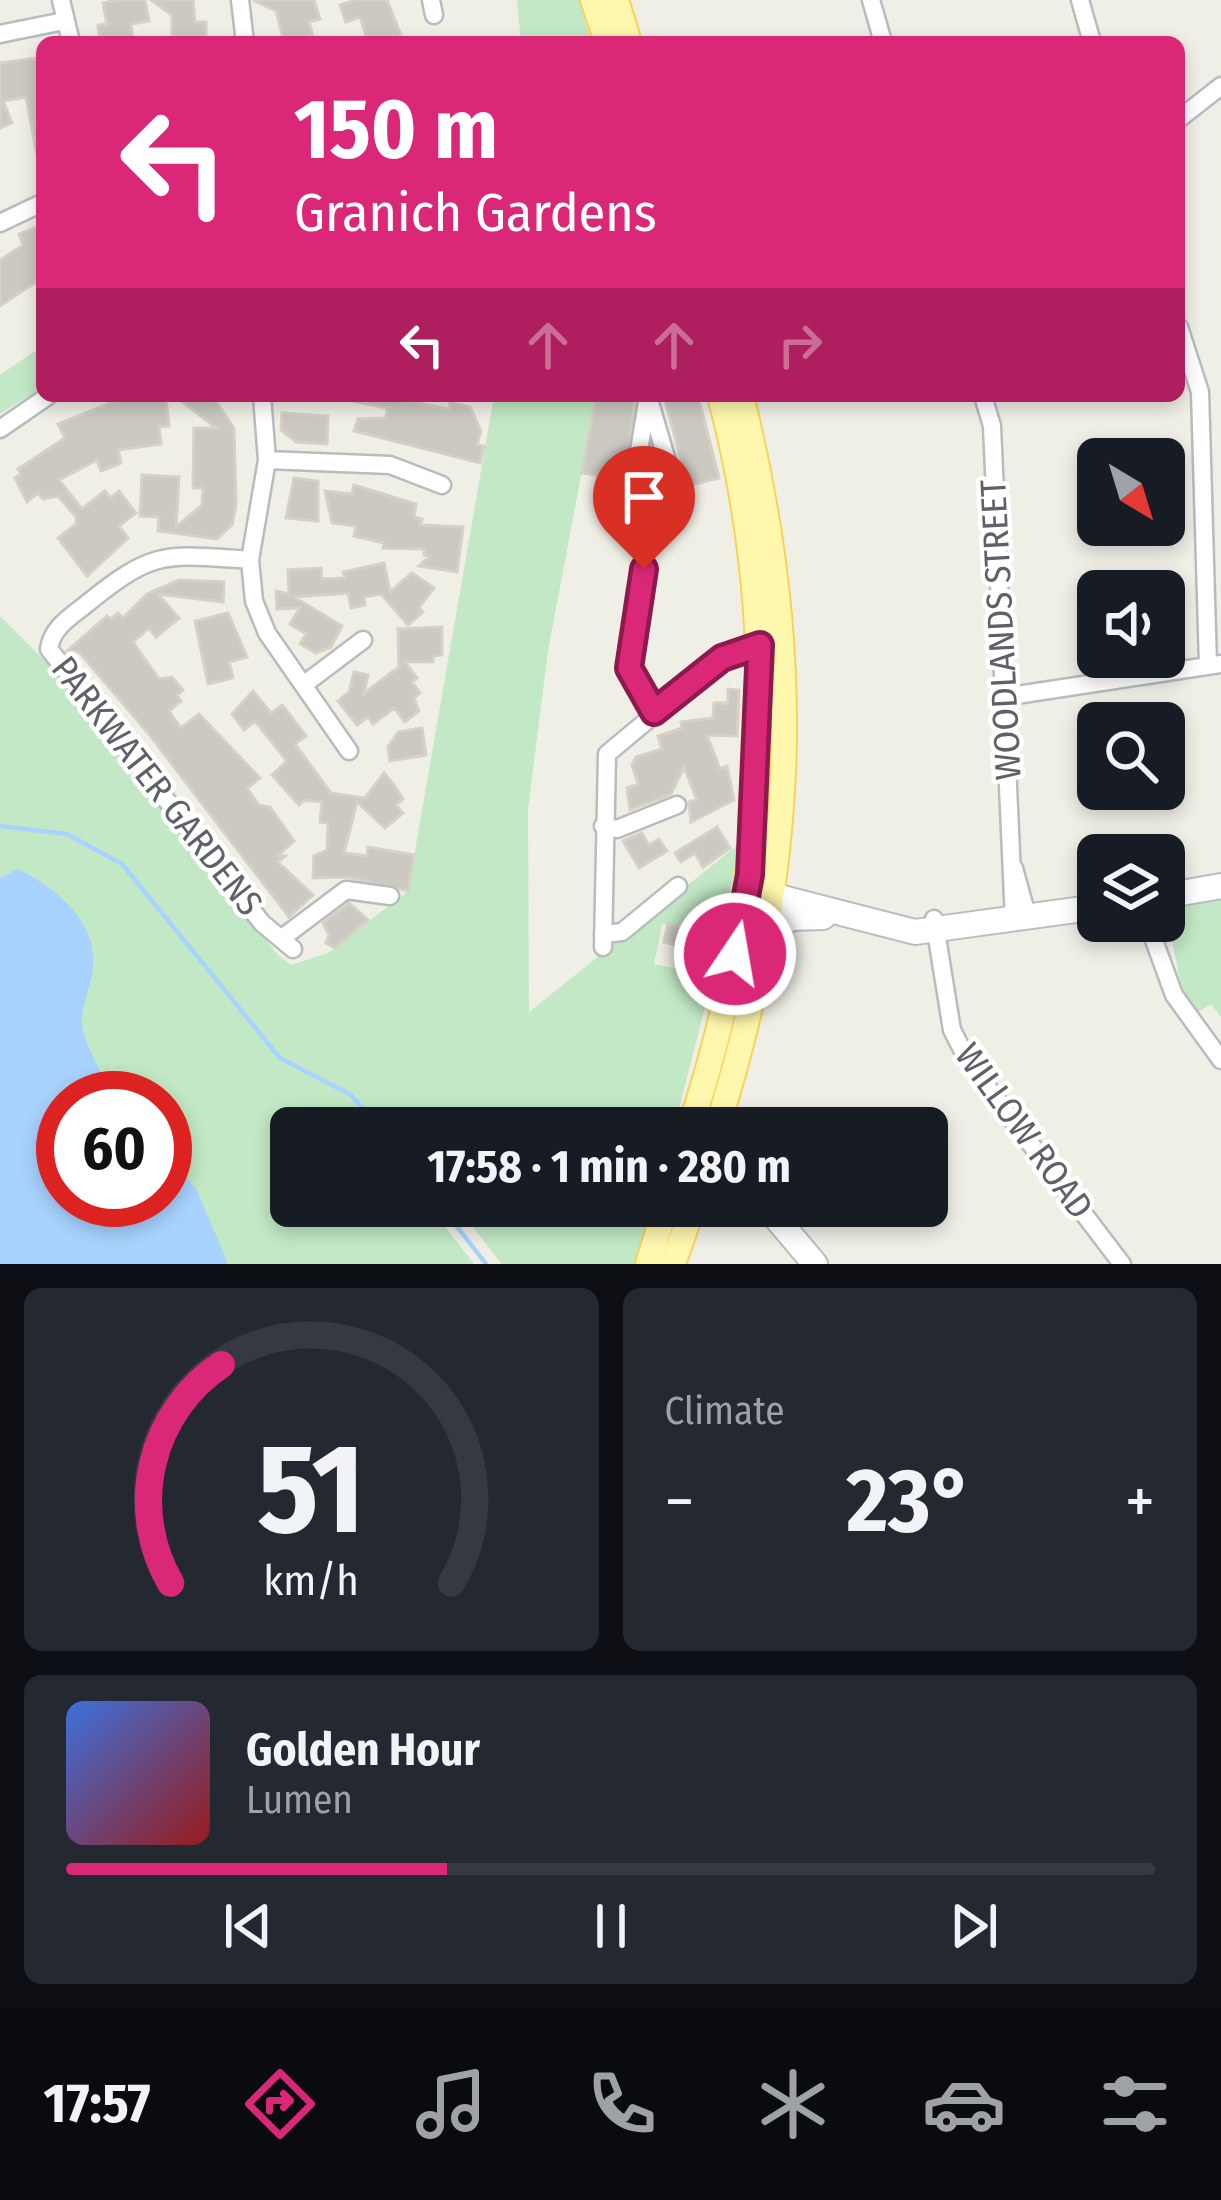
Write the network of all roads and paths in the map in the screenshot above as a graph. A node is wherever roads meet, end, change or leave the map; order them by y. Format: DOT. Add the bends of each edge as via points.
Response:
graph roads {
  1 [pos="61,0"];
  2 [pos="240,0"];
  3 [pos="592,0"];
  4 [pos="616,0"];
  5 [pos="872,0"];
  6 [pos="1080,0"];
  7 [pos="64,21"];
  8 [pos="0,34"];
  9 [pos="69,36"];
  10 [pos="244,36"];
  11 [pos="605,36"];
  12 [pos="627,36"];
  13 [pos="881,36"];
  14 [pos="1090,36"];
  15 [pos="1221,86"];
  16 [pos="1185,114"];
  17 [pos="36,206"];
  18 [pos="0,224"];
  19 [pos="1185,346"];
  20 [pos="39,402"];
  21 [pos="253,402"];
  22 [pos="262,402"];
  23 [pos="647,402"];
  24 [pos="650,402"];
  25 [pos="721,402"];
  26 [pos="742,402"];
  27 [pos="985,402"];
  28 [pos="261,422"];
  29 [pos="0,429"];
  30 [pos="662,436"];
  31 [pos="640,442"];
  32 [pos="267,460"];
  33 [pos="655,480"];
  34 [pos="442,485"];
  35 [pos="250,560"];
  36 [pos="363,640"];
  37 [pos="771,643"];
  38 [pos="1215,665"];
  39 [pos="306,683"];
  40 [pos="1004,698"];
  41 [pos="654,712"];
  42 [pos="349,751"];
  43 [pos="676,806"];
  44 [pos="603,826"];
  45 [pos="1221,871"];
  46 [pos="1185,877"];
  47 [pos="749,882"];
  48 [pos="678,886"];
  49 [pos="1221,886"];
  50 [pos="775,889"];
  51 [pos="1185,892"];
  52 [pos="390,896"];
  53 [pos="1077,898"];
  54 [pos="1077,909"];
  55 [pos="1020,913"];
  56 [pos="844,917"];
  57 [pos="934,925"];
  58 [pos="767,931"];
  59 [pos="1154,942"];
  60 [pos="1161,942"];
  61 [pos="1163,967"];
  62 [pos="1221,1060"];
  63 [pos="695,1107"];
  64 [pos="722,1107"];
  65 [pos="660,1227"];
  66 [pos="686,1227"];
  67 [pos="784,1227"];
  68 [pos="800,1227"];
  69 [pos="649,1264"];
  70 [pos="673,1264"];
  71 [pos="815,1264"];
  72 [pos="829,1264"];
  73 [pos="1122,1264"];
  1 -- 7 [label="street"];
  2 -- 10 [label="street"];
  3 -- 11 [label="main road"];
  4 -- 12 [label="main road"];
  5 -- 13 [label="street"];
  6 -- 14 [label="street"];
  7 -- 8 [label="street"];
  7 -- 9 [label="street"];
  15 -- 16 [label="street"];
  17 -- 18 [label="street"];
  19 -- 38 [label="street" via="1200,392"];
  20 -- 29 [label="street"];
  21 -- 28 [label="street"];
  22 -- 28 [label="street"];
  23 -- 31 [label="street"];
  24 -- 30 [label="street"];
  25 -- 37 [label="main road"];
  26 -- 37 [label="main road" via="775,555"];
  27 -- 40 [label="street, WOODLANDS STREET"];
  28 -- 32 [label="street"];
  30 -- 31 [label="street" via="652,430"];
  30 -- 33 [label="street" via="668,464"];
  31 -- 33 [label="street" via="636,469"];
  32 -- 34 [label="street" via="390,465"];
  32 -- 35 [label="street"];
  33 -- 41 [label="street" via="629,668"];
  35 -- 39 [label="street" via="259,616"];
  35 -- 52 [label="street, PARKWATER GARDENS" via="171,554 142,562 58,628 50,649 262,922 288,944 346,890"];
  36 -- 39 [label="street"];
  37 -- 41 [label="street" via="722,658"];
  37 -- 47 [label="main road"];
  37 -- 50 [label="main road" via="784,796"];
  38 -- 40 [label="street"];
  39 -- 42 [label="street"];
  40 -- 55 [label="street, WOODLANDS STREET"];
  41 -- 44 [label="street" via="607,754"];
  43 -- 44 [label="street" via="616,829"];
  44 -- 48 [label="street" via="603,941"];
  45 -- 46 [label="main road"];
  47 -- 50 [label="main road"];
  47 -- 63 [label="main road"];
  49 -- 51 [label="main road"];
  50 -- 56 [label="main road"];
  50 -- 57 [label="main road"];
  50 -- 58 [label="main road"];
  53 -- 55 [label="main road"];
  54 -- 55 [label="main road"];
  55 -- 57 [label="main road"];
  56 -- 57 [label="main road"];
  56 -- 58 [label="main road" via="792,919"];
  57 -- 73 [label="street, WILLOW ROAD" via="952,1030 969,1063"];
  58 -- 64 [label="main road"];
  59 -- 61 [label="street"];
  60 -- 61 [label="street"];
  61 -- 62 [label="street"];
  65 -- 69 [label="main road"];
  66 -- 70 [label="main road"];
  67 -- 71 [label="main road"];
  68 -- 72 [label="main road"];
}
